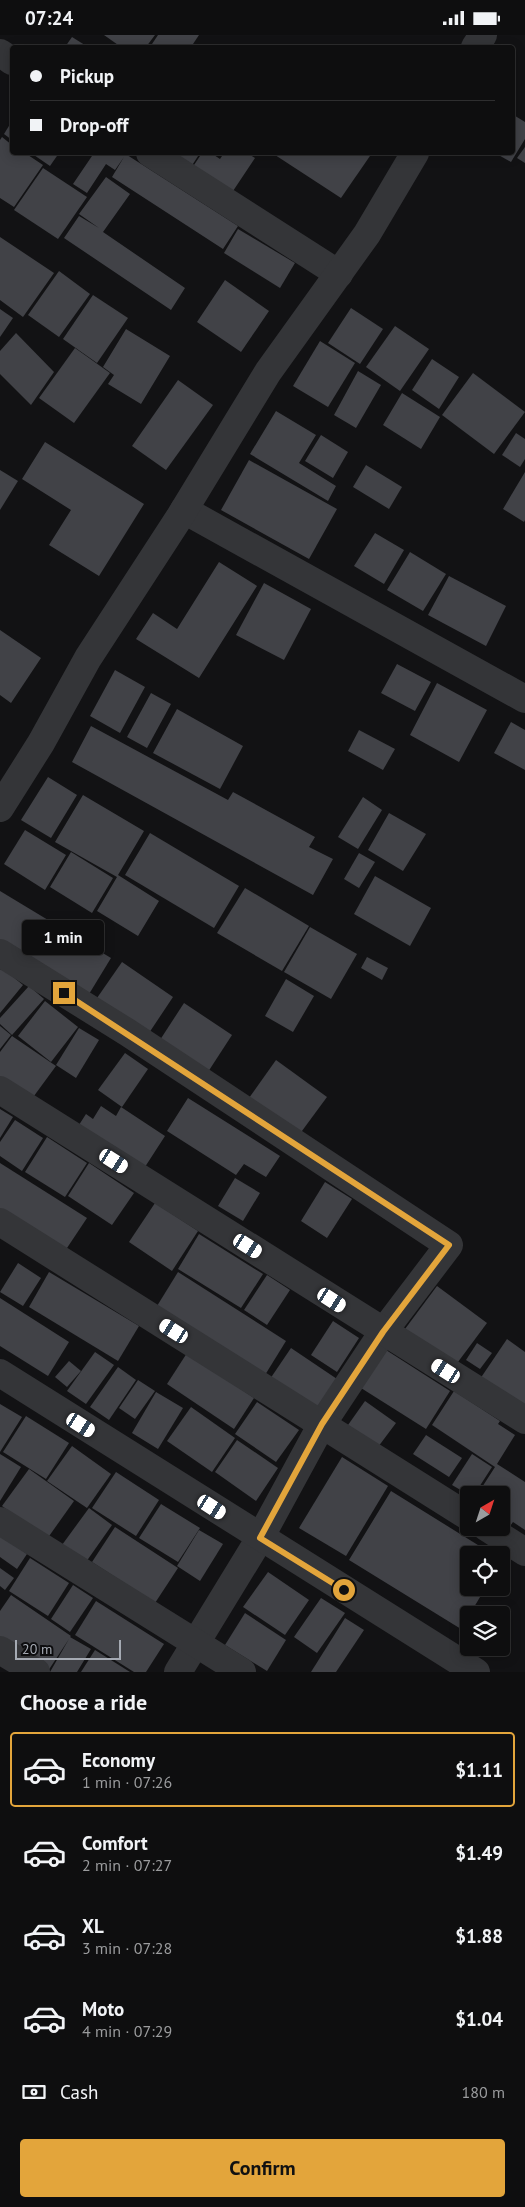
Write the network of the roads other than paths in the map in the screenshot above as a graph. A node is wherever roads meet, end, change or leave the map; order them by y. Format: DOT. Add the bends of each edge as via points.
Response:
graph roads {
  1 [pos="153,155"];
  2 [pos="414,155"];
  3 [pos="339,274"];
  4 [pos="184,510"];
  5 [pos="525,699"];
  6 [pos="0,808"];
  7 [pos="0,953"];
  8 [pos="0,1090"];
  9 [pos="0,1222"];
  10 [pos="383,1332"];
  11 [pos="0,1373"];
  12 [pos="525,1420"];
  13 [pos="322,1424"];
  14 [pos="460,1511"];
  15 [pos="0,1521"];
  16 [pos="500,1536"];
  17 [pos="260,1538"];
  18 [pos="525,1552"];
  19 [pos="196,1644"];
  20 [pos="0,1650"];
  21 [pos="36,1672"];
  22 [pos="178,1672"];
  23 [pos="242,1672"];
  24 [pos="476,1672"];
  1 -- 3 [label="street"];
  2 -- 3 [label="street"];
  3 -- 4 [label="street" via="268,372"];
  4 -- 5 [label="street"];
  4 -- 6 [label="street" via="88,658"];
  7 -- 10 [label="street" via="127,1032 449,1245"];
  8 -- 10 [label="street"];
  9 -- 13 [label="street"];
  10 -- 12 [label="street"];
  10 -- 13 [label="street"];
  11 -- 17 [label="street"];
  13 -- 14 [label="street"];
  13 -- 17 [label="street"];
  15 -- 19 [label="street"];
  16 -- 18 [label="street"];
  17 -- 19 [label="street"];
  17 -- 24 [label="street"];
  19 -- 22 [label="street"];
  19 -- 23 [label="street"];
  20 -- 21 [label="street"];
}
